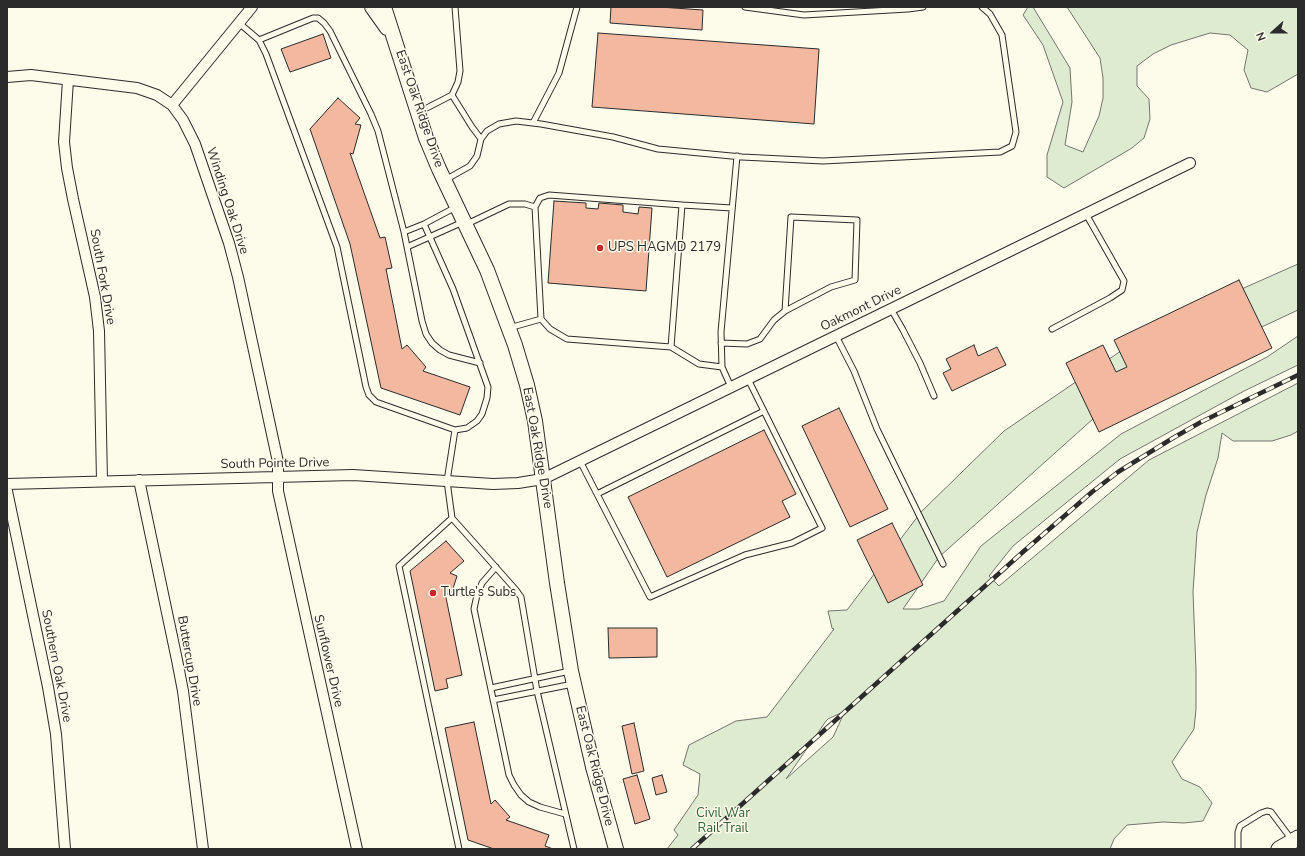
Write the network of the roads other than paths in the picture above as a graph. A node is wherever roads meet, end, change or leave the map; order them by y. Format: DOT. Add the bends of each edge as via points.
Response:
graph roads {
  1 [pos="252,7"];
  2 [pos="372,7"];
  3 [pos="384,7"];
  4 [pos="455,7"];
  5 [pos="577,7"];
  6 [pos="745,7"];
  7 [pos="923,7"];
  8 [pos="982,7"];
  9 [pos="239,23"];
  10 [pos="259,40"];
  11 [pos="396,40"];
  12 [pos="7,77"];
  13 [pos="68,80"];
  14 [pos="452,94"];
  15 [pos="172,105"];
  16 [pos="418,113"];
  17 [pos="533,123"];
  18 [pos="481,139"];
  19 [pos="737,156"];
  20 [pos="1190,163"];
  21 [pos="444,180"];
  22 [pos="682,205"];
  23 [pos="457,207"];
  24 [pos="535,207"];
  25 [pos="732,208"];
  26 [pos="1086,214"];
  27 [pos="465,223"];
  28 [pos="424,224"];
  29 [pos="404,232"];
  30 [pos="430,237"];
  31 [pos="407,247"];
  32 [pos="891,309"];
  33 [pos="785,311"];
  34 [pos="541,319"];
  35 [pos="509,328"];
  36 [pos="1052,329"];
  37 [pos="836,336"];
  38 [pos="721,343"];
  39 [pos="671,346"];
  40 [pos="480,363"];
  41 [pos="722,367"];
  42 [pos="748,379"];
  43 [pos="731,387"];
  44 [pos="934,396"];
  45 [pos="764,411"];
  46 [pos="455,430"];
  47 [pos="580,461"];
  48 [pos="278,477"];
  49 [pos="543,479"];
  50 [pos="139,480"];
  51 [pos="102,481"];
  52 [pos="447,481"];
  53 [pos="7,484"];
  54 [pos="7,490"];
  55 [pos="597,494"];
  56 [pos="452,518"];
  57 [pos="943,564"];
  58 [pos="496,567"];
  59 [pos="573,677"];
  60 [pos="535,679"];
  61 [pos="491,688"];
  62 [pos="537,691"];
  63 [pos="493,700"];
  64 [pos="565,814"];
  65 [pos="1295,840"];
  66 [pos="65,849"];
  67 [pos="203,849"];
  68 [pos="357,849"];
  69 [pos="459,849"];
  70 [pos="574,849"];
  71 [pos="616,849"];
  72 [pos="1238,849"];
  73 [pos="1279,849"];
  1 -- 9 [label="street"];
  2 -- 11 [label="main road, East Oak Ridge Drive"];
  3 -- 11 [label="main road, East Oak Ridge Drive"];
  4 -- 14 [label="lane" via="460,71"];
  5 -- 17 [label="lane" via="559,73"];
  6 -- 7 [label="lane" via="804,15"];
  8 -- 19 [label="lane" via="990,14 1002,35 1016,132 1012,146 1000,152 823,161"];
  9 -- 10 [label="lane"];
  9 -- 15 [label="street"];
  10 -- 29 [label="lane" via="313,18 318,18 324,23 378,131"];
  10 -- 46 [label="lane" via="337,247 369,395 376,402"];
  11 -- 16 [label="main road, East Oak Ridge Drive"];
  12 -- 13 [label="street, Winding Oak Drive" via="30,75"];
  13 -- 15 [label="street, Winding Oak Drive" via="137,88 157,95"];
  13 -- 51 [label="street, South Fork Drive" via="64,142 73,199 95,297 99,331"];
  14 -- 16 [label="lane"];
  14 -- 18 [label="lane"];
  15 -- 48 [label="street, Winding Oak Drive" via="195,144 229,243 278,462"];
  16 -- 21 [label="main road, East Oak Ridge Drive"];
  17 -- 18 [label="lane" via="516,121 499,124 487,131"];
  17 -- 19 [label="lane" via="613,137 658,149"];
  18 -- 21 [label="lane" via="477,156 470,166"];
  19 -- 25 [label="lane"];
  20 -- 26 [label="street, Oakmont Drive"];
  21 -- 23 [label="main road, East Oak Ridge Drive"];
  22 -- 24 [label="lane" via="549,194 540,198"];
  22 -- 25 [label="lane"];
  22 -- 39 [label="lane"];
  23 -- 27 [label="main road, East Oak Ridge Drive"];
  23 -- 28 [label="lane"];
  24 -- 27 [label="lane" via="509,204"];
  24 -- 34 [label="lane"];
  25 -- 38 [label="lane"];
  26 -- 32 [label="street, Oakmont Drive"];
  26 -- 36 [label="lane" via="1124,281 1122,290"];
  27 -- 30 [label="lane"];
  27 -- 35 [label="main road, East Oak Ridge Drive" via="487,270"];
  28 -- 29 [label="lane"];
  28 -- 30 [label="lane"];
  29 -- 31 [label="lane"];
  30 -- 31 [label="lane"];
  30 -- 40 [label="lane" via="453,289"];
  31 -- 40 [label="lane" via="426,334 432,343 449,355"];
  32 -- 37 [label="street, Oakmont Drive"];
  32 -- 44 [label="lane" via="920,363"];
  33 -- 33 [label="lane" via="831,287 855,280 857,220 791,217"];
  33 -- 38 [label="lane" via="774,320 760,339 747,344"];
  34 -- 35 [label="lane"];
  34 -- 39 [label="lane" via="550,329 567,339"];
  35 -- 49 [label="main road, East Oak Ridge Drive" via="533,414"];
  37 -- 42 [label="street, Oakmont Drive"];
  37 -- 57 [label="lane" via="854,371 877,430"];
  38 -- 41 [label="lane"];
  39 -- 41 [label="lane" via="699,364"];
  40 -- 46 [label="lane" via="488,387 482,414 467,428"];
  41 -- 43 [label="lane"];
  42 -- 43 [label="street, Oakmont Drive"];
  42 -- 45 [label="lane"];
  43 -- 47 [label="street, Oakmont Drive"];
  45 -- 55 [label="lane"];
  45 -- 55 [label="lane" via="822,528 792,543 745,555 650,597"];
  46 -- 52 [label="lane"];
  47 -- 49 [label="street, Oakmont Drive"];
  47 -- 55 [label="lane"];
  48 -- 50 [label="street, South Pointe Drive"];
  48 -- 52 [label="street, South Pointe Drive" via="353,475"];
  48 -- 68 [label="street, Sunflower Drive" via="278,491"];
  49 -- 52 [label="street, South Pointe Drive" via="493,484"];
  49 -- 59 [label="main road, East Oak Ridge Drive"];
  50 -- 51 [label="street, South Pointe Drive"];
  50 -- 67 [label="street, Buttercup Drive" via="183,691"];
  51 -- 53 [label="street, South Pointe Drive"];
  52 -- 56 [label="lane"];
  54 -- 66 [label="street, Southern Oak Drive" via="56,734"];
  56 -- 58 [label="lane"];
  56 -- 69 [label="lane" via="399,566"];
  58 -- 60 [label="lane" via="521,598"];
  58 -- 61 [label="lane" via="482,583 474,609"];
  59 -- 60 [label="lane"];
  59 -- 62 [label="lane"];
  59 -- 71 [label="main road, East Oak Ridge Drive" via="593,767"];
  60 -- 61 [label="lane"];
  60 -- 62 [label="lane"];
  61 -- 63 [label="lane"];
  62 -- 63 [label="lane"];
  62 -- 64 [label="lane"];
  63 -- 64 [label="lane" via="509,775 514,786 529,802"];
  64 -- 70 [label="lane"];
  65 -- 72 [label="lane" via="1271,812 1267,811 1240,826"];
  65 -- 73 [label="main road"];
}
